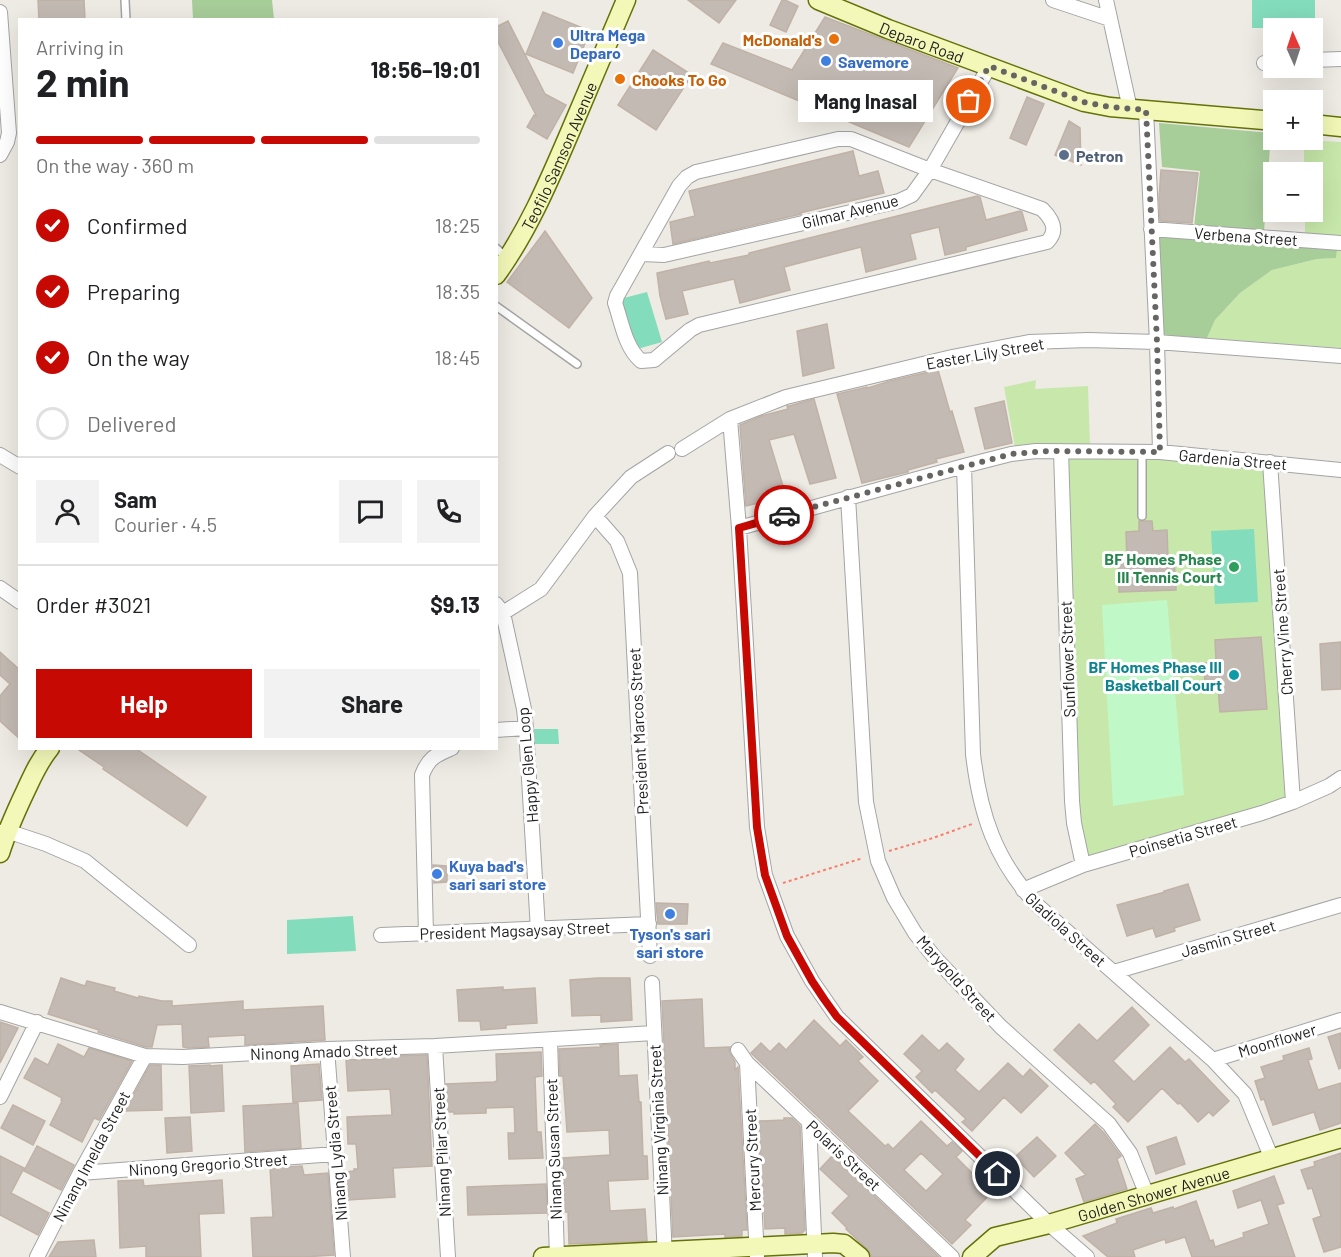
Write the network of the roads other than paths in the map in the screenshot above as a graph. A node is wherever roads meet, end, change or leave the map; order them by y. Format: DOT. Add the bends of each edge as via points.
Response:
graph roads {
  1 [pos="125,0"];
  2 [pos="626,0"];
  3 [pos="818,0"];
  4 [pos="1053,0"];
  5 [pos="1106,0"];
  6 [pos="0,12"];
  7 [pos="126,18"];
  8 [pos="1110,19"];
  9 [pos="1341,59"];
  10 [pos="1323,60"];
  11 [pos="989,66"];
  12 [pos="1138,110"];
  13 [pos="1263,120"];
  14 [pos="1323,125"];
  15 [pos="1341,126"];
  16 [pos="0,155"];
  17 [pos="930,170"];
  18 [pos="1151,229"];
  19 [pos="1341,243"];
  20 [pos="502,253"];
  21 [pos="642,254"];
  22 [pos="498,268"];
  23 [pos="498,307"];
  24 [pos="1157,342"];
  25 [pos="1341,356"];
  26 [pos="577,364"];
  27 [pos="730,419"];
  28 [pos="682,449"];
  29 [pos="1061,451"];
  30 [pos="1142,452"];
  31 [pos="1160,452"];
  32 [pos="668,453"];
  33 [pos="0,455"];
  34 [pos="1270,462"];
  35 [pos="964,465"];
  36 [pos="18,466"];
  37 [pos="1341,470"];
  38 [pos="848,497"];
  39 [pos="596,516"];
  40 [pos="1142,516"];
  41 [pos="739,528"];
  42 [pos="0,588"];
  43 [pos="18,601"];
  44 [pos="500,609"];
  45 [pos="526,728"];
  46 [pos="498,730"];
  47 [pos="48,750"];
  48 [pos="448,750"];
  49 [pos="1341,777"];
  50 [pos="1293,802"];
  51 [pos="3,831"];
  52 [pos="0,853"];
  53 [pos="1083,865"];
  54 [pos="1023,890"];
  55 [pos="1341,905"];
  56 [pos="649,924"];
  57 [pos="538,930"];
  58 [pos="426,934"];
  59 [pos="381,935"];
  60 [pos="189,945"];
  61 [pos="650,956"];
  62 [pos="1114,972"];
  63 [pos="652,983"];
  64 [pos="0,1012"];
  65 [pos="1341,1020"];
  66 [pos="37,1022"];
  67 [pos="654,1033"];
  68 [pos="550,1040"];
  69 [pos="435,1046"];
  70 [pos="327,1049"];
  71 [pos="738,1050"];
  72 [pos="145,1056"];
  73 [pos="1213,1060"];
  74 [pos="747,1063"];
  75 [pos="0,1097"];
  76 [pos="809,1122"];
  77 [pos="1341,1138"];
  78 [pos="335,1154"];
  79 [pos="1272,1159"];
  80 [pos="80,1173"];
  81 [pos="1147,1196"];
  82 [pos="1049,1224"];
  83 [pos="815,1250"];
  84 [pos="757,1252"];
  85 [pos="665,1254"];
  86 [pos="37,1257"];
  87 [pos="343,1257"];
  88 [pos="448,1257"];
  89 [pos="552,1257"];
  90 [pos="860,1257"];
  91 [pos="952,1257"];
  92 [pos="972,1257"];
  93 [pos="1087,1257"];
  1 -- 7 [label="lane"];
  2 -- 20 [label="main road, Teofilo Samson Avenue" via="531,217"];
  3 -- 11 [label="main road, Deparo Road"];
  4 -- 8 [label="street"];
  5 -- 8 [label="street"];
  6 -- 16 [label="street" via="9,133"];
  8 -- 12 [label="street"];
  9 -- 10 [label="street"];
  11 -- 12 [label="main road, Deparo Road" via="1084,102"];
  11 -- 17 [label="street, Gilmar Avenue"];
  12 -- 13 [label="main road, Deparo Road"];
  12 -- 18 [label="street"];
  14 -- 15 [label="main road"];
  17 -- 21 [label="street, Gilmar Avenue" via="912,195 899,201 664,255"];
  17 -- 21 [label="street" via="851,139 838,139 696,172 679,186"];
  17 -- 21 [label="street" via="1042,208 1050,217 1052,237 1047,242 699,326 654,360 641,361 630,348 615,303"];
  18 -- 19 [label="street, Verbena Street"];
  18 -- 24 [label="street"];
  20 -- 22 [label="main road, Teofilo Samson Avenue"];
  23 -- 26 [label="lane"];
  24 -- 25 [label="street, Easter Lily Street"];
  24 -- 27 [label="street, Easter Lily Street" via="1029,342 786,397"];
  24 -- 31 [label="street"];
  27 -- 28 [label="street, Easter Lily Street"];
  27 -- 41 [label="street"];
  29 -- 30 [label="street, Gardenia Street"];
  29 -- 35 [label="street, Gardenia Street" via="1011,454"];
  29 -- 53 [label="street, Sunflower Street" via="1072,801"];
  30 -- 31 [label="street, Gardenia Street"];
  30 -- 40 [label="lane"];
  31 -- 34 [label="street, Gardenia Street"];
  32 -- 39 [label="street" via="631,477"];
  33 -- 36 [label="street"];
  34 -- 37 [label="street, Gardenia Street"];
  34 -- 50 [label="street, Cherry Vine Street"];
  35 -- 38 [label="street, Gardenia Street"];
  35 -- 54 [label="street, Gladiola Street" via="978,793 1002,859"];
  38 -- 41 [label="street, Gardenia Street"];
  38 -- 81 [label="street, Marygold Street" via="866,802 878,861 915,933 1001,1027 1109,1124 1130,1153"];
  39 -- 44 [label="street" via="541,589"];
  39 -- 56 [label="street, President Marcos Street" via="617,541 630,573"];
  41 -- 82 [label="street" via="757,827 765,875 787,936 837,1017"];
  42 -- 43 [label="street"];
  44 -- 45 [label="street, Happy Glen Loop"];
  45 -- 46 [label="street"];
  45 -- 57 [label="street, Happy Glen Loop"];
  47 -- 51 [label="main road"];
  48 -- 58 [label="street" via="430,759 422,775"];
  49 -- 50 [label="street, Poinsetia Street"];
  50 -- 53 [label="street, Poinsetia Street"];
  51 -- 52 [label="main road"];
  51 -- 60 [label="street" via="85,861"];
  53 -- 54 [label="street, Poinsetia Street"];
  54 -- 62 [label="street, Gladiola Street"];
  55 -- 62 [label="street, Jasmin Street"];
  56 -- 57 [label="street, President Magsaysay Street"];
  56 -- 61 [label="street, President Marcos Street"];
  57 -- 58 [label="street, President Magsaysay Street"];
  58 -- 59 [label="street, President Magsaysay Street"];
  62 -- 73 [label="street, Gladiola Street"];
  63 -- 67 [label="street, Ninang Virginia Street"];
  64 -- 66 [label="street, Ninong Amado Street"];
  65 -- 73 [label="street, Moonflower"];
  66 -- 72 [label="street, Ninong Amado Street"];
  66 -- 75 [label="street"];
  67 -- 68 [label="street, Ninong Amado Street"];
  67 -- 85 [label="street, Ninang Virginia Street"];
  68 -- 69 [label="street, Ninong Amado Street"];
  68 -- 89 [label="street, Ninang Susan Street"];
  69 -- 70 [label="street, Ninong Amado Street"];
  69 -- 88 [label="street, Ninang Pilar Street"];
  70 -- 72 [label="street, Ninong Amado Street" via="183,1058"];
  70 -- 78 [label="street, Ninang Lydia Street"];
  71 -- 74 [label="street, Polaris Street"];
  72 -- 80 [label="street, Ninang Imelda Street"];
  73 -- 79 [label="street, Gladiola Street" via="1245,1094"];
  74 -- 76 [label="street, Polaris Street"];
  74 -- 84 [label="street, Mercury Street"];
  76 -- 83 [label="street"];
  76 -- 91 [label="street, Polaris Street"];
  77 -- 79 [label="main road, Golden Shower Avenue"];
  78 -- 80 [label="street, Ninong Gregorio Street"];
  78 -- 87 [label="street, Ninang Lydia Street"];
  79 -- 81 [label="main road, Golden Shower Avenue"];
  80 -- 86 [label="street, Ninang Imelda Street"];
  81 -- 82 [label="main road, Golden Shower Avenue"];
  82 -- 92 [label="main road, Golden Shower Avenue" via="996,1237"];
  82 -- 93 [label="street"];
  83 -- 84 [label="main road"];
  83 -- 90 [label="main road" via="833,1243 844,1244"];
  84 -- 85 [label="main road"];
  85 -- 89 [label="main road"];
}
